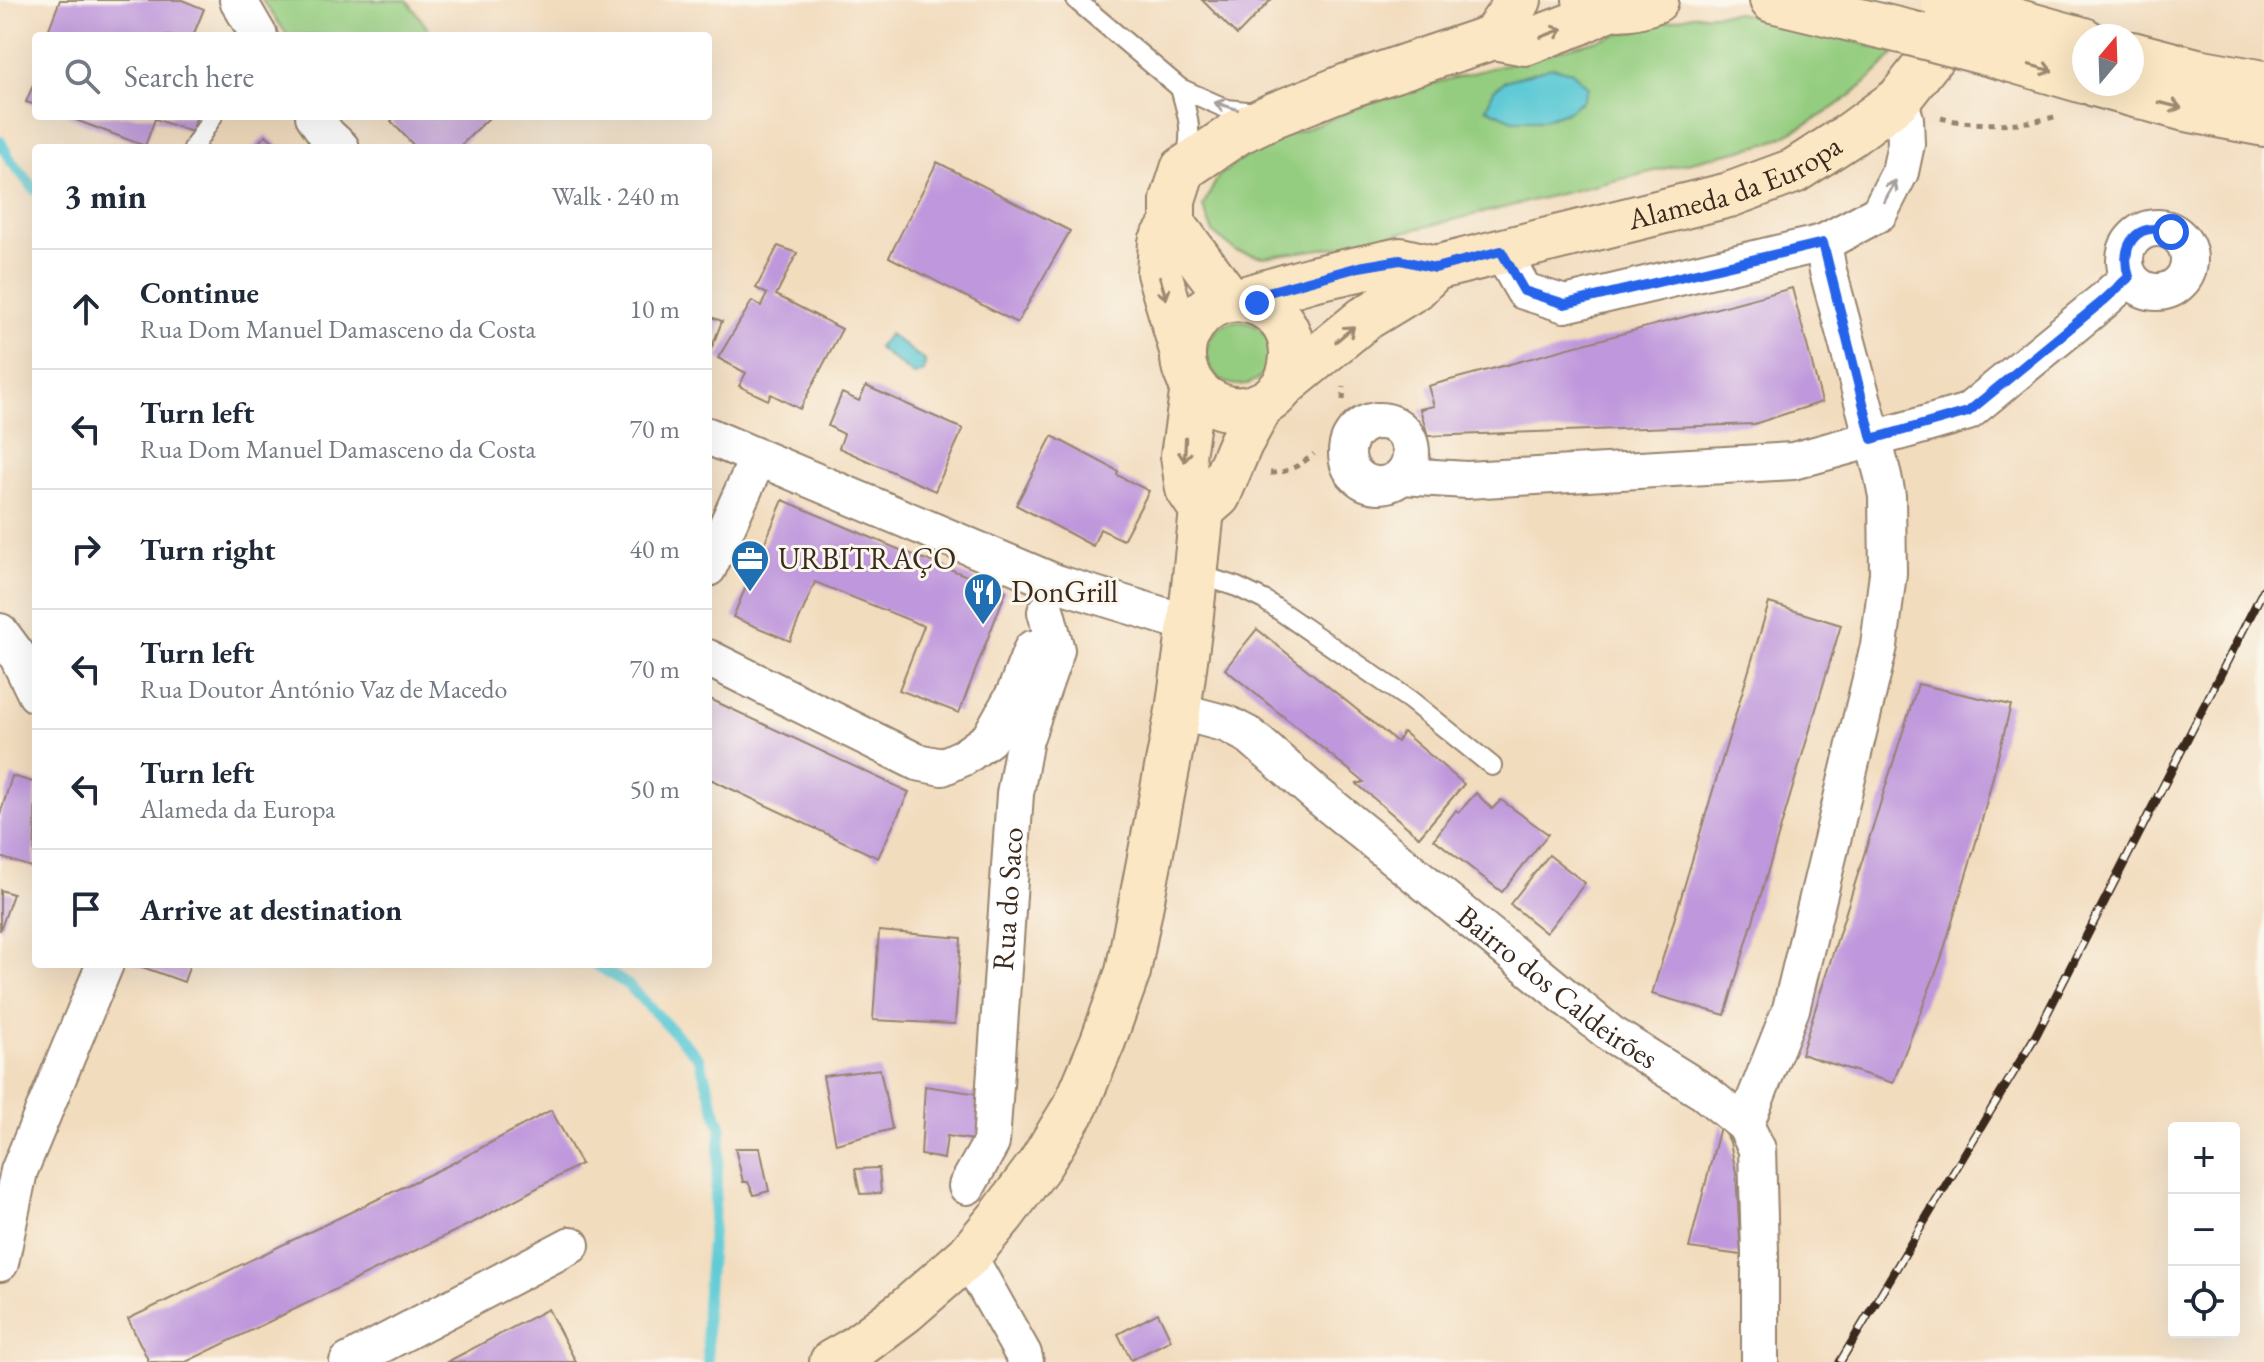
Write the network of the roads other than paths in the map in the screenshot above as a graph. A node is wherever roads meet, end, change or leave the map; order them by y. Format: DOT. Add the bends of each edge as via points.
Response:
graph roads {
  1 [pos="1076,0"];
  2 [pos="1519,0"];
  3 [pos="1656,0"];
  4 [pos="1772,0"];
  5 [pos="1943,0"];
  6 [pos="1597,4"];
  7 [pos="1996,25"];
  8 [pos="1493,37"];
  9 [pos="2072,38"];
  10 [pos="2144,57"];
  11 [pos="2072,73"];
  12 [pos="2264,83"];
  13 [pos="1180,88"];
  14 [pos="2139,96"];
  15 [pos="1916,106"];
  16 [pos="1274,115"];
  17 [pos="210,120"];
  18 [pos="317,120"];
  19 [pos="2264,124"];
  20 [pos="196,144"];
  21 [pos="337,144"];
  22 [pos="1183,169"];
  23 [pos="1173,224"];
  24 [pos="1823,243"];
  25 [pos="1501,251"];
  26 [pos="1435,268"];
  27 [pos="2129,277"];
  28 [pos="1237,300"];
  29 [pos="1188,371"];
  30 [pos="1273,394"];
  31 [pos="712,438"];
  32 [pos="1872,439"];
  33 [pos="758,458"];
  34 [pos="1402,476"];
  35 [pos="1202,510"];
  36 [pos="712,559"];
  37 [pos="1194,573"];
  38 [pos="1051,597"];
  39 [pos="1190,624"];
  40 [pos="0,632"];
  41 [pos="712,660"];
  42 [pos="32,686"];
  43 [pos="1178,711"];
  44 [pos="1492,766"];
  45 [pos="103,968"];
  46 [pos="1745,1125"];
  47 [pos="967,1186"];
  48 [pos="571,1245"];
  49 [pos="968,1256"];
  50 [pos="0,1263"];
  51 [pos="348,1362"];
  52 [pos="832,1362"];
  53 [pos="1025,1362"];
  54 [pos="1760,1362"];
  1 -- 13 [label="lane"];
  2 -- 8 [label="main road"];
  3 -- 6 [label="main road" via="1633,8"];
  4 -- 7 [label="main road, bridge" via="1910,33"];
  5 -- 7 [label="main road, bridge"];
  8 -- 6 [label="main road, one-way" via="1525,43 1578,23"];
  7 -- 9 [label="main road"];
  7 -- 11 [label="main road, one-way"];
  7 -- 15 [label="main road, Alameda da Europa" via="1929,64"];
  8 -- 16 [label="main road"];
  10 -- 12 [label="main road"];
  16 -- 13 [label="lane, one-way" via="1227,109"];
  13 -- 22 [label="lane" via="1191,140"];
  14 -- 19 [label="main road, one-way"];
  24 -- 15 [label="street, one-way" via="1879,213 1900,172 1905,119"];
  15 -- 25 [label="main road, Alameda da Europa" via="1850,135 1794,171 1729,195"];
  16 -- 22 [label="main road"];
  17 -- 20 [label="lane"];
  18 -- 21 [label="street"];
  22 -- 23 [label="main road" via="1173,200"];
  23 -- 28 [label="main road"];
  23 -- 29 [label="main road, one-way" via="1161,242 1159,273"];
  24 -- 25 [label="street" via="1565,304 1524,291"];
  24 -- 32 [label="street"];
  25 -- 26 [label="main road, Alameda da Europa"];
  26 -- 28 [label="main road, Alameda da Europa" via="1400,260"];
  30 -- 26 [label="main road, Alameda da Europa, one-way"];
  27 -- 32 [label="street" via="1968,412"];
  28 -- 29 [label="main road, Alameda da Europa" via="1215,304 1192,324 1185,339"];
  28 -- 30 [label="main road" via="1272,310 1291,338 1291,370"];
  29 -- 30 [label="main road" via="1207,400 1224,408 1243,409"];
  29 -- 35 [label="main road, one-way" via="1183,456 1188,489"];
  30 -- 35 [label="main road" via="1240,444 1218,496"];
  31 -- 33 [label="street"];
  32 -- 34 [label="street" via="1793,461 1467,480"];
  32 -- 46 [label="street" via="1887,496 1888,573 1879,646 1791,1009"];
  33 -- 36 [label="street"];
  33 -- 38 [label="street"];
  35 -- 37 [label="main road"];
  37 -- 39 [label="main road"];
  37 -- 44 [label="lane" via="1264,600 1410,700"];
  38 -- 39 [label="street"];
  38 -- 41 [label="street" via="1015,693 989,739 942,767 917,762"];
  38 -- 47 [label="street, Rua do Saco" via="1056,650 1025,739 1015,794 991,1143"];
  39 -- 43 [label="main road"];
  40 -- 42 [label="street"];
  43 -- 46 [label="street, Bairro dos Caldeirões" via="1250,736 1611,1034 1704,1092"];
  43 -- 49 [label="main road" via="1128,972 1103,1041 1076,1105 1040,1164"];
  45 -- 50 [label="street" via="19,1171"];
  46 -- 54 [label="street" via="1757,1149"];
  48 -- 51 [label="street"];
  49 -- 52 [label="main road" via="905,1311"];
  49 -- 53 [label="street"];
}
